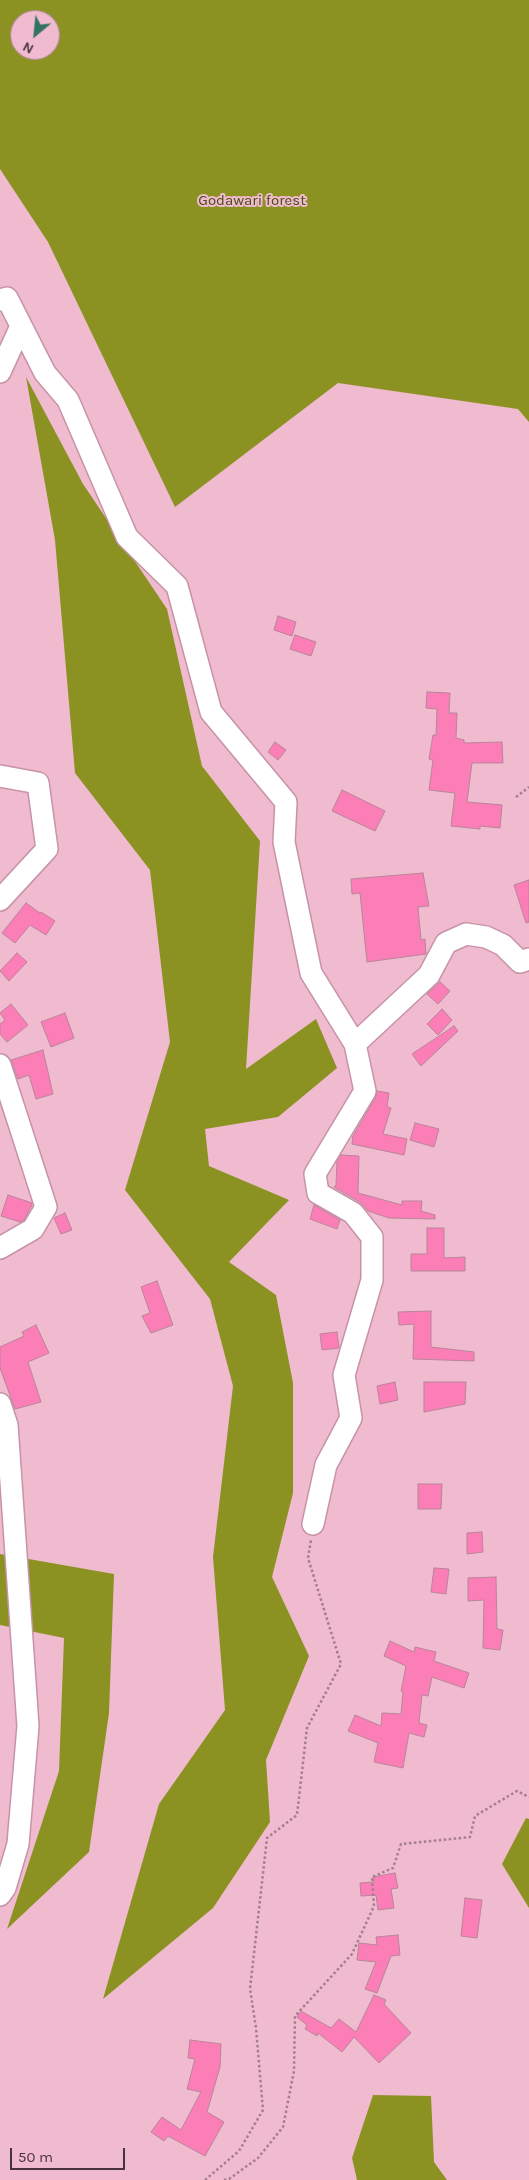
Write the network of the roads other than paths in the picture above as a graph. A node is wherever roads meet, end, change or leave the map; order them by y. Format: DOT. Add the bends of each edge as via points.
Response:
graph roads {
  1 [pos="0,300"];
  2 [pos="21,326"];
  3 [pos="0,372"];
  4 [pos="0,776"];
  5 [pos="0,900"];
  6 [pos="529,959"];
  7 [pos="355,1044"];
  8 [pos="0,1065"];
  9 [pos="0,1248"];
  10 [pos="0,1404"];
  11 [pos="313,1524"];
  12 [pos="0,1895"];
  1 -- 2 [label="street" via="7,298"];
  2 -- 3 [label="street"];
  2 -- 7 [label="street" via="44,373 68,400 127,537 177,586 210,712 286,802 284,842 311,973"];
  4 -- 5 [label="street" via="38,783 47,849"];
  6 -- 7 [label="street" via="520,962 503,946 486,937 466,934 446,943 429,975"];
  7 -- 11 [label="street" via="364,1091 315,1174 318,1192 353,1213 372,1237 372,1280 344,1375 352,1418 326,1466"];
  8 -- 9 [label="street" via="46,1207 33,1228"];
  10 -- 12 [label="street" via="7,1425 28,1726 18,1844"];
}
